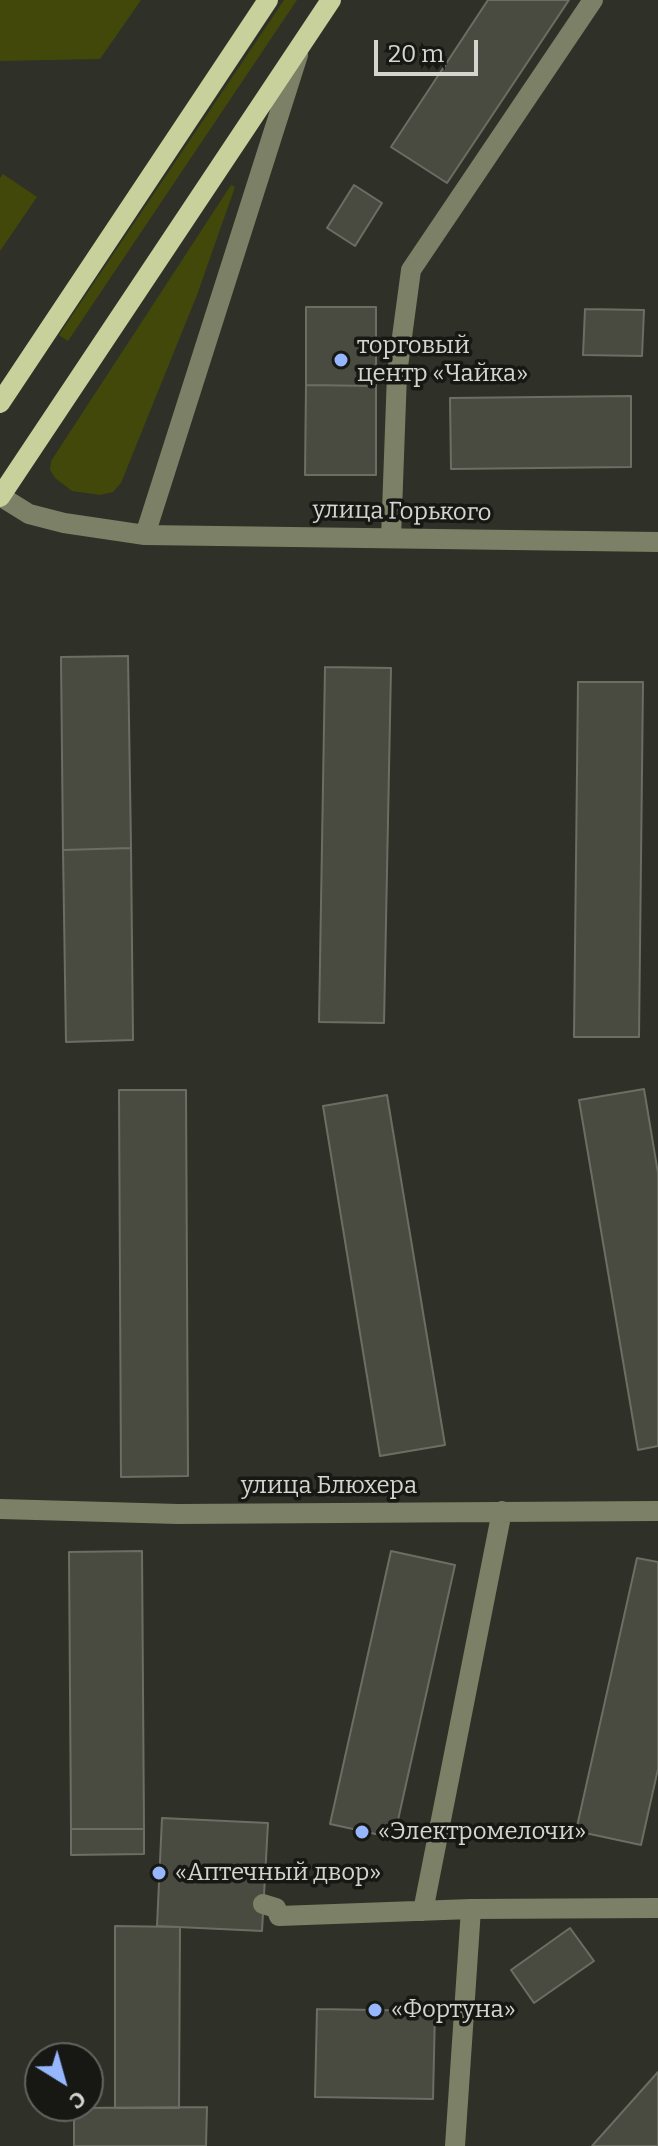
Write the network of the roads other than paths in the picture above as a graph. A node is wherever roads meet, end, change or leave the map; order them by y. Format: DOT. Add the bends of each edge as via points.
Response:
graph roads {
  1 [pos="268,0"];
  2 [pos="331,0"];
  3 [pos="593,0"];
  4 [pos="302,43"];
  5 [pos="0,403"];
  6 [pos="0,497"];
  7 [pos="145,535"];
  8 [pos="391,538"];
  9 [pos="658,542"];
  10 [pos="0,1509"];
  11 [pos="502,1511"];
  12 [pos="658,1511"];
  13 [pos="263,1904"];
  14 [pos="658,1908"];
  15 [pos="471,1909"];
  16 [pos="423,1911"];
  17 [pos="455,2146"];
  1 -- 5 [label="main road"];
  2 -- 4 [label="main road"];
  3 -- 8 [label="street" via="411,270 397,374"];
  4 -- 6 [label="main road"];
  4 -- 7 [label="street"];
  6 -- 7 [label="street, улица Горького" via="29,514"];
  7 -- 8 [label="street, улица Горького"];
  8 -- 9 [label="street, улица Горького"];
  10 -- 11 [label="street, улица Блюхера" via="178,1514"];
  11 -- 12 [label="street, улица Блюхера"];
  11 -- 16 [label="street"];
  13 -- 16 [label="street" via="276,1908 279,1916"];
  14 -- 15 [label="street"];
  15 -- 16 [label="street"];
  15 -- 17 [label="street"];
}
